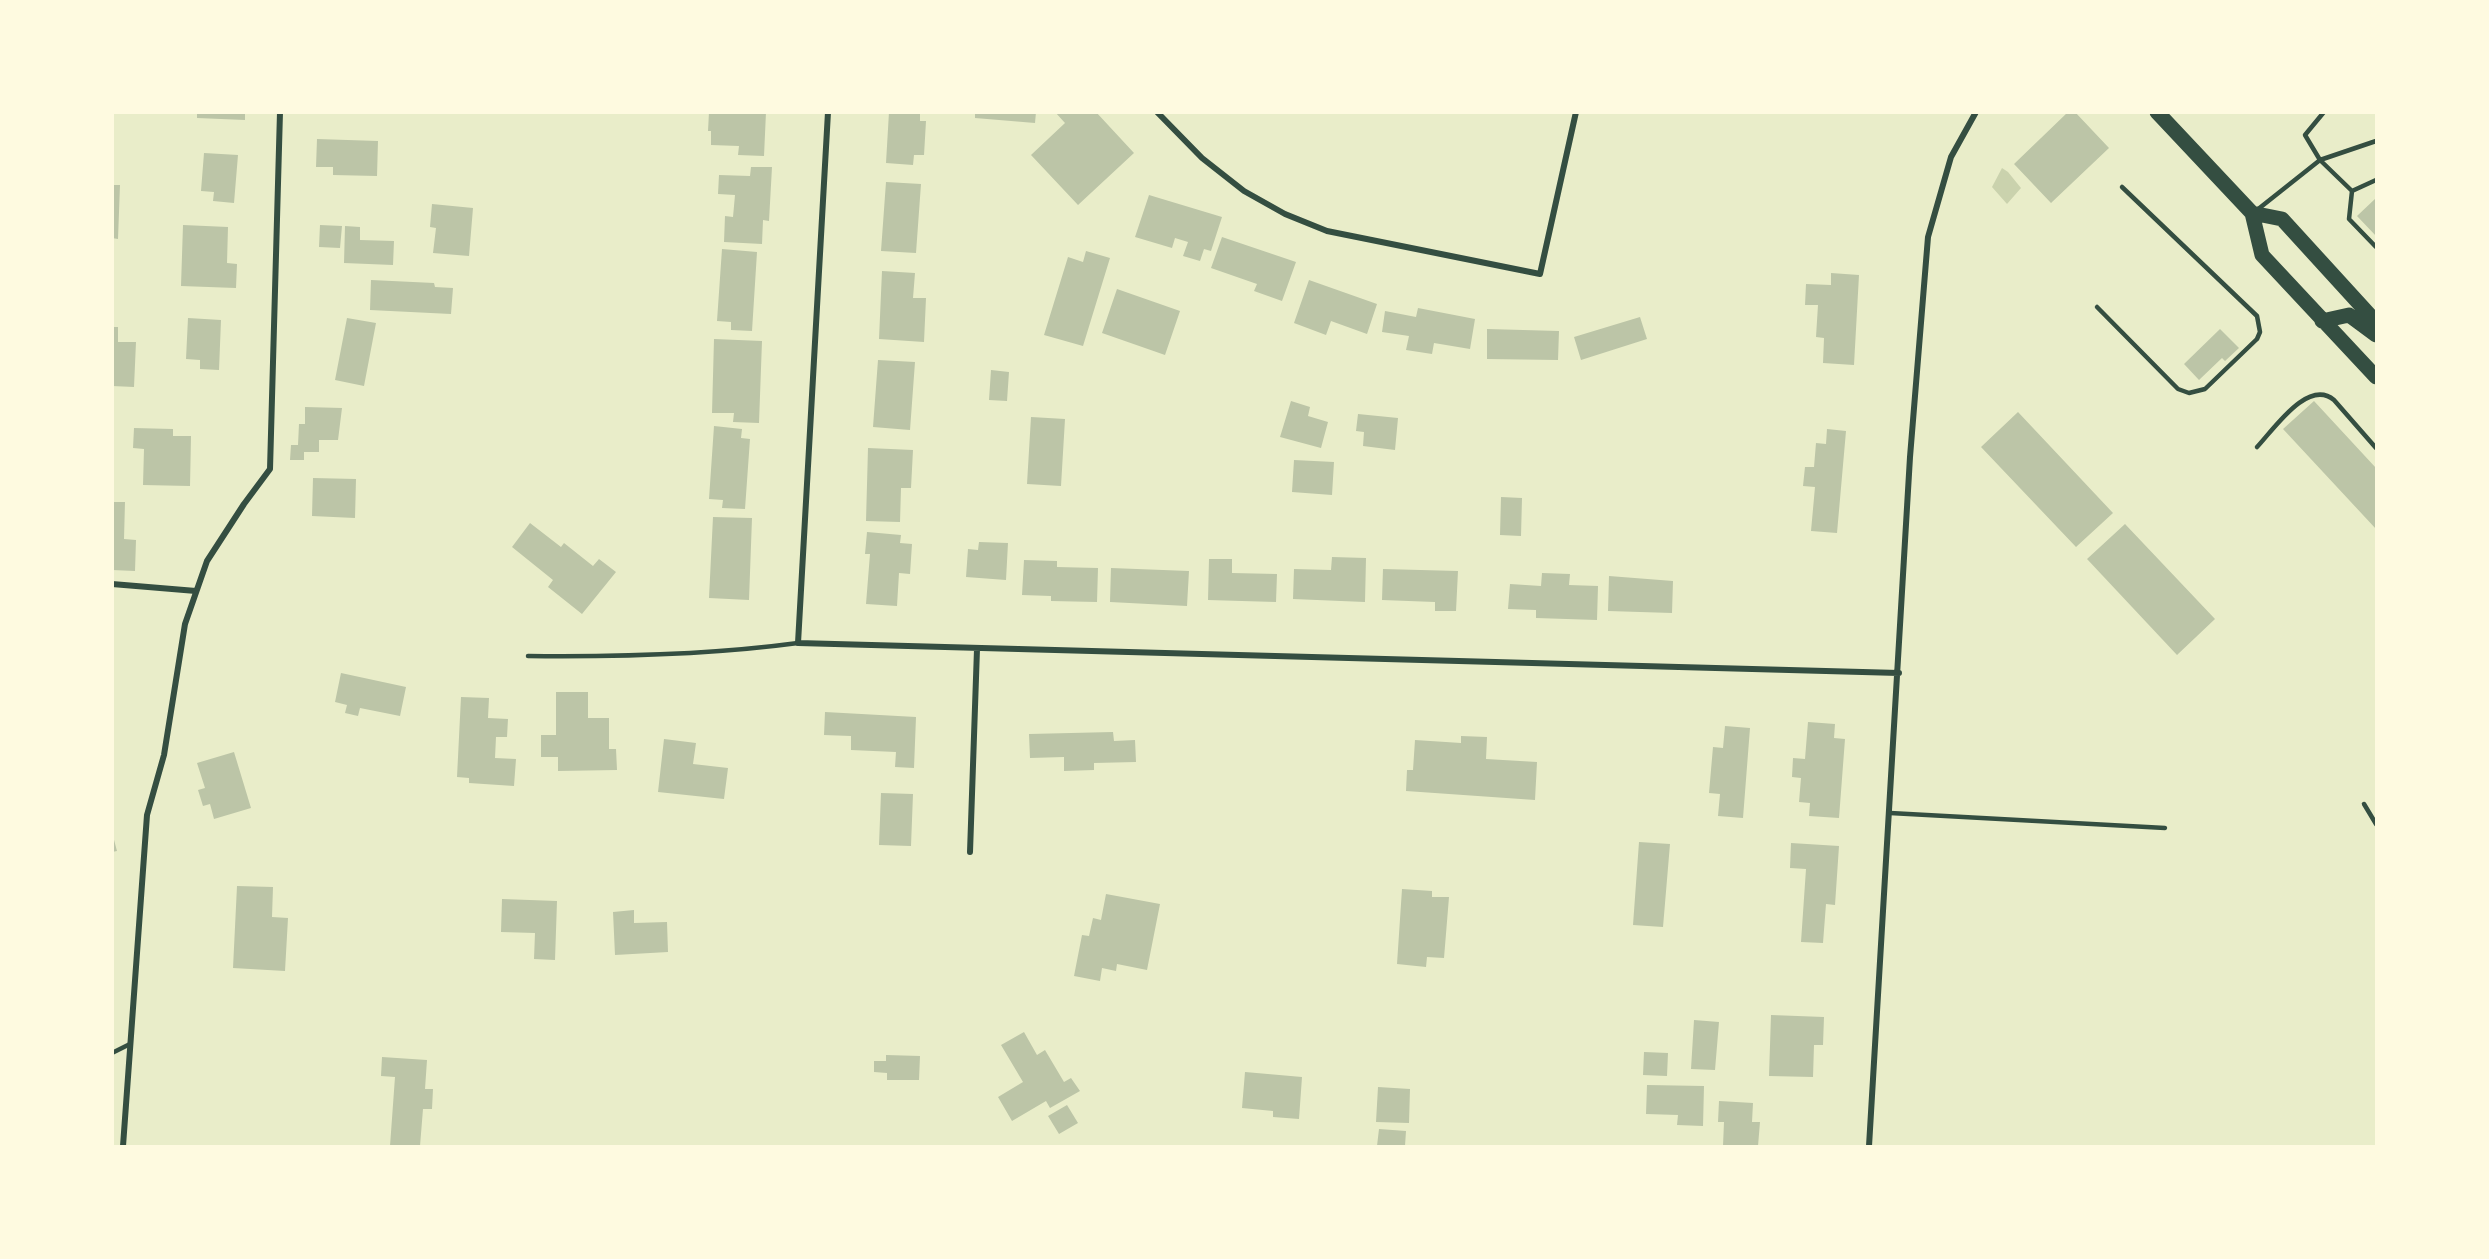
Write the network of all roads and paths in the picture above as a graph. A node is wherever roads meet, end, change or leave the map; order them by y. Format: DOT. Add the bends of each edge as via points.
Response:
graph roads {
  1 [pos="280,112"];
  2 [pos="828,112"];
  3 [pos="1157,112"];
  4 [pos="1576,112"];
  5 [pos="1976,112"];
  6 [pos="2157,112"];
  7 [pos="2324,112"];
  8 [pos="2376,141"];
  9 [pos="2320,160"];
  10 [pos="2376,180"];
  11 [pos="2122,188"];
  12 [pos="2352,191"];
  13 [pos="2252,213"];
  14 [pos="2376,247"];
  15 [pos="2097,307"];
  16 [pos="2322,321"];
  17 [pos="2376,322"];
  18 [pos="2376,335"];
  19 [pos="2376,376"];
  20 [pos="2257,447"];
  21 [pos="2376,448"];
  22 [pos="112,584"];
  23 [pos="196,591"];
  24 [pos="798,643"];
  25 [pos="977,649"];
  26 [pos="528,656"];
  27 [pos="1899,673"];
  28 [pos="2364,804"];
  29 [pos="1890,813"];
  30 [pos="2376,824"];
  31 [pos="2165,828"];
  32 [pos="970,852"];
  33 [pos="130,1044"];
  34 [pos="112,1053"];
  35 [pos="123,1146"];
  36 [pos="1869,1146"];
  1 -- 23 [label="street" via="270,469 207,561"];
  2 -- 24 [label="street"];
  3 -- 4 [label="street" via="1202,158 1244,191 1285,214 1327,231 1540,274"];
  5 -- 27 [label="street" via="1952,157 1928,237 1910,457"];
  6 -- 13 [label="main road"];
  7 -- 9 [label="lane" via="2305,135"];
  8 -- 9 [label="lane"];
  9 -- 12 [label="lane"];
  9 -- 13 [label="lane"];
  10 -- 12 [label="lane"];
  11 -- 15 [label="lane" via="2257,316 2260,332 2199,393 2178,389"];
  12 -- 14 [label="lane" via="2349,219"];
  13 -- 16 [label="main road" via="2262,255"];
  13 -- 17 [label="main road" via="2282,219"];
  16 -- 18 [label="main road" via="2349,315"];
  16 -- 19 [label="main road"];
  20 -- 21 [label="lane" via="2301,400 2326,394"];
  22 -- 23 [label="street"];
  23 -- 33 [label="street" via="185,624 164,754 147,815"];
  24 -- 25 [label="street"];
  24 -- 26 [label="lane" via="585,657"];
  25 -- 27 [label="street"];
  25 -- 32 [label="street"];
  27 -- 29 [label="street"];
  28 -- 30 [label="lane"];
  29 -- 31 [label="lane"];
  29 -- 36 [label="street"];
  33 -- 34 [label="lane"];
  33 -- 35 [label="street"];
}
